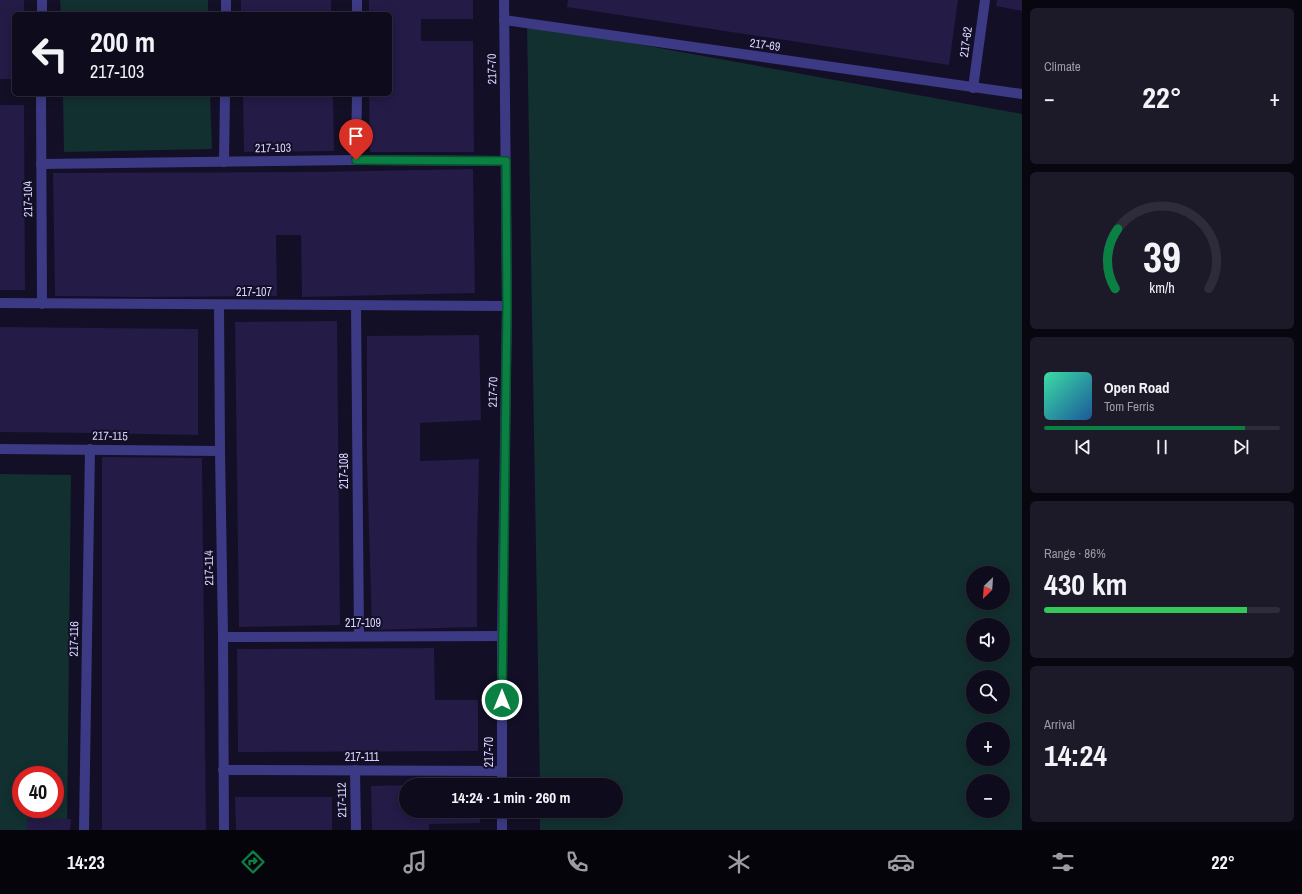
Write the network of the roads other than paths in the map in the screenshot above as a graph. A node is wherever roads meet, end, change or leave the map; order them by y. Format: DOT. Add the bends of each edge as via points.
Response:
graph roads {
  1 [pos="42,0"];
  2 [pos="226,0"];
  3 [pos="357,0"];
  4 [pos="504,0"];
  5 [pos="985,0"];
  6 [pos="42,12"];
  7 [pos="226,12"];
  8 [pos="357,12"];
  9 [pos="504,20"];
  10 [pos="973,88"];
  11 [pos="1022,94"];
  12 [pos="41,96"];
  13 [pos="225,96"];
  14 [pos="357,96"];
  15 [pos="356,160"];
  16 [pos="506,161"];
  17 [pos="224,162"];
  18 [pos="41,164"];
  19 [pos="0,303"];
  20 [pos="42,304"];
  21 [pos="219,305"];
  22 [pos="356,306"];
  23 [pos="507,306"];
  24 [pos="0,449"];
  25 [pos="90,449"];
  26 [pos="220,451"];
  27 [pos="359,636"];
  28 [pos="502,636"];
  29 [pos="223,637"];
  30 [pos="223,770"];
  31 [pos="355,770"];
  32 [pos="502,771"];
  33 [pos="502,778"];
  34 [pos="502,818"];
  35 [pos="84,830"];
  36 [pos="224,830"];
  37 [pos="356,830"];
  38 [pos="502,830"];
  1 -- 6 [label="street"];
  2 -- 7 [label="street"];
  3 -- 8 [label="street"];
  4 -- 9 [label="street, 217-70"];
  5 -- 10 [label="street, 217-62"];
  9 -- 10 [label="street, 217-69"];
  9 -- 16 [label="street, 217-70"];
  10 -- 11 [label="street, 217-69"];
  12 -- 18 [label="street, 217-104"];
  13 -- 17 [label="street"];
  14 -- 15 [label="street"];
  15 -- 16 [label="street, 217-103"];
  15 -- 17 [label="street, 217-103"];
  16 -- 23 [label="street, 217-70"];
  17 -- 18 [label="street, 217-103"];
  18 -- 20 [label="street, 217-104"];
  19 -- 20 [label="street, 217-107"];
  20 -- 21 [label="street, 217-107"];
  21 -- 22 [label="street, 217-107"];
  21 -- 26 [label="street, 217-114"];
  22 -- 23 [label="street, 217-107"];
  22 -- 27 [label="street, 217-108"];
  23 -- 28 [label="street, 217-70"];
  24 -- 25 [label="street, 217-115"];
  25 -- 26 [label="street, 217-115"];
  25 -- 35 [label="street, 217-116"];
  26 -- 29 [label="street, 217-114"];
  27 -- 28 [label="street, 217-109"];
  27 -- 29 [label="street, 217-109"];
  28 -- 32 [label="street, 217-70"];
  29 -- 30 [label="street, 217-114"];
  30 -- 31 [label="street, 217-111"];
  30 -- 36 [label="street, 217-114"];
  31 -- 32 [label="street, 217-111"];
  31 -- 37 [label="street, 217-112"];
  32 -- 33 [label="street, 217-70"];
  34 -- 38 [label="street"];
}
